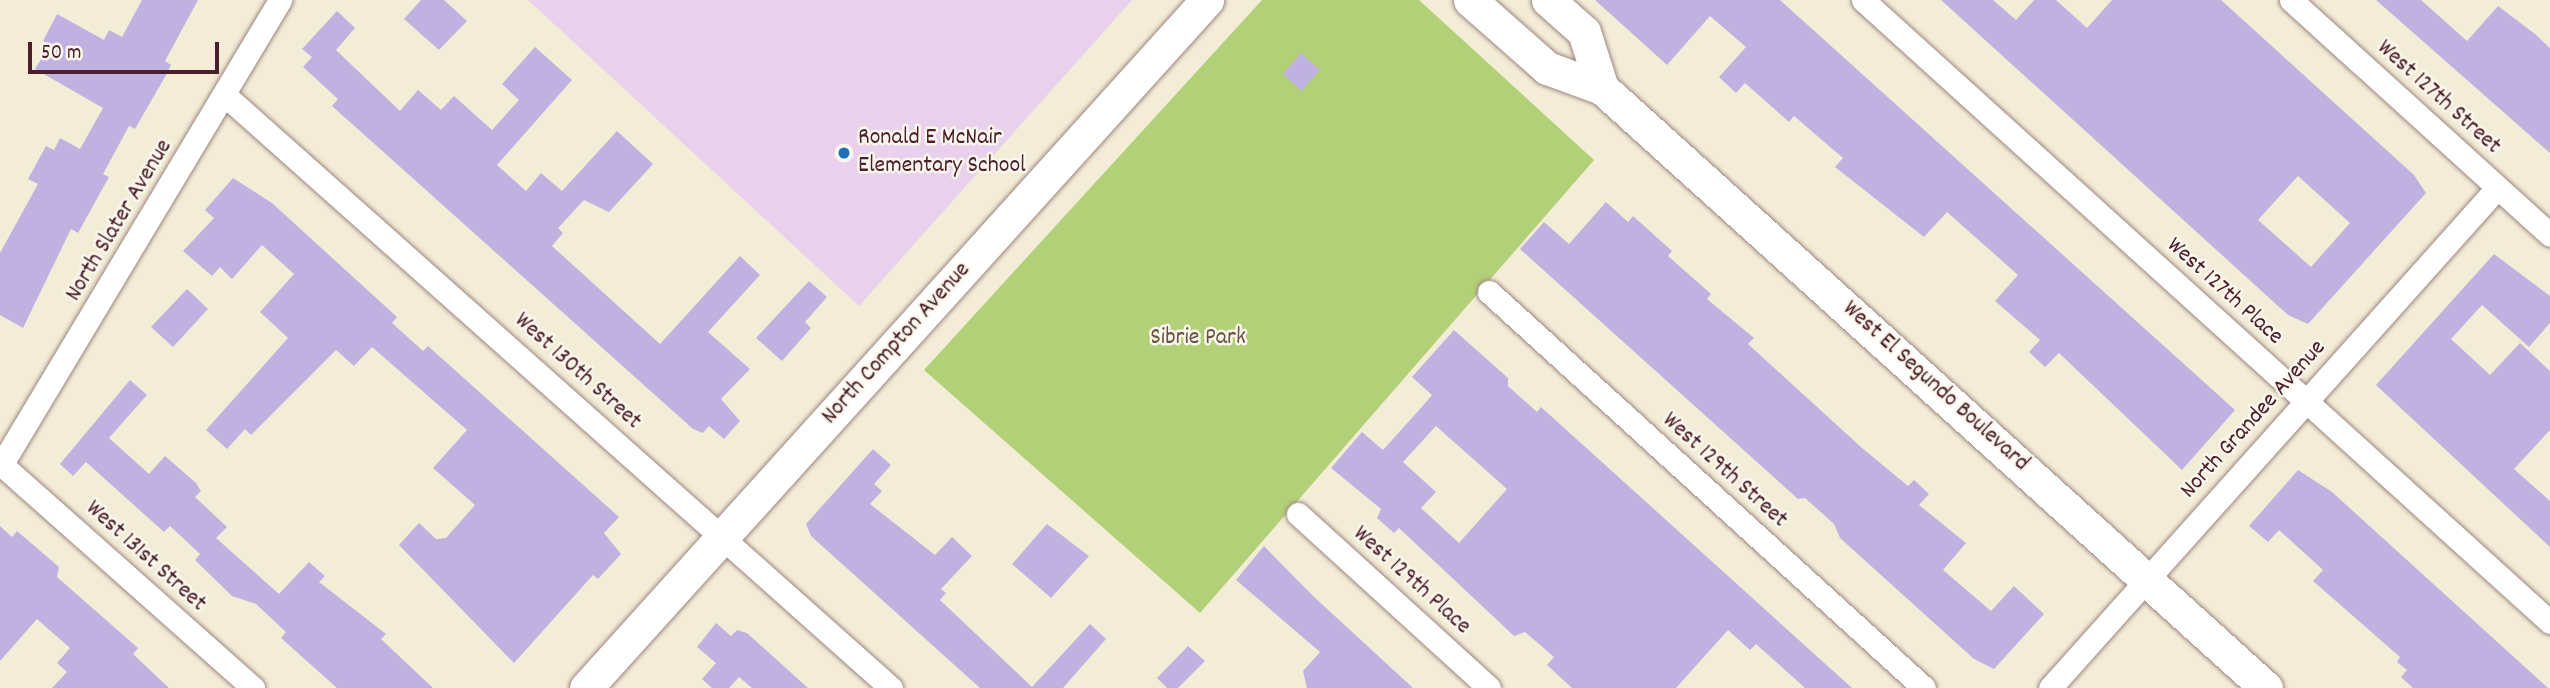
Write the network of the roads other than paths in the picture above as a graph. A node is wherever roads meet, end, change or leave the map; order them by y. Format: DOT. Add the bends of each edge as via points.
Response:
graph roads {
  1 [pos="281,0"];
  2 [pos="1207,0"];
  3 [pos="1470,0"];
  4 [pos="1548,0"];
  5 [pos="1863,0"];
  6 [pos="2291,0"];
  7 [pos="1602,88"];
  8 [pos="227,97"];
  9 [pos="2497,188"];
  10 [pos="2550,235"];
  11 [pos="1489,292"];
  12 [pos="2306,402"];
  13 [pos="1,466"];
  14 [pos="1298,514"];
  15 [pos="723,537"];
  16 [pos="2147,579"];
  17 [pos="2550,622"];
  18 [pos="253,688"];
  19 [pos="586,688"];
  20 [pos="891,688"];
  21 [pos="1489,688"];
  22 [pos="1924,688"];
  23 [pos="2050,688"];
  24 [pos="2266,688"];
  1 -- 8 [label="street, North Slater Avenue"];
  2 -- 15 [label="main road, North Compton Avenue"];
  3 -- 7 [label="main road, West El Segundo Boulevard" via="1547,68"];
  4 -- 7 [label="main road" via="1584,32"];
  5 -- 12 [label="street, West 127th Place"];
  6 -- 9 [label="street, West 127th Street"];
  7 -- 16 [label="main road, West El Segundo Boulevard"];
  8 -- 13 [label="street, North Slater Avenue"];
  8 -- 15 [label="street, West 130th Street"];
  9 -- 10 [label="street, West 127th Street"];
  9 -- 12 [label="street, North Grandee Avenue"];
  11 -- 22 [label="street, West 129th Street"];
  12 -- 16 [label="street, North Grandee Avenue"];
  12 -- 17 [label="street, West 127th Place"];
  13 -- 18 [label="street, West 131st Street"];
  14 -- 21 [label="street, West 129th Place"];
  15 -- 19 [label="main road, North Compton Avenue"];
  15 -- 20 [label="street, West 130th Street"];
  16 -- 23 [label="street, North Grandee Avenue"];
  16 -- 24 [label="main road, West El Segundo Boulevard"];
}
